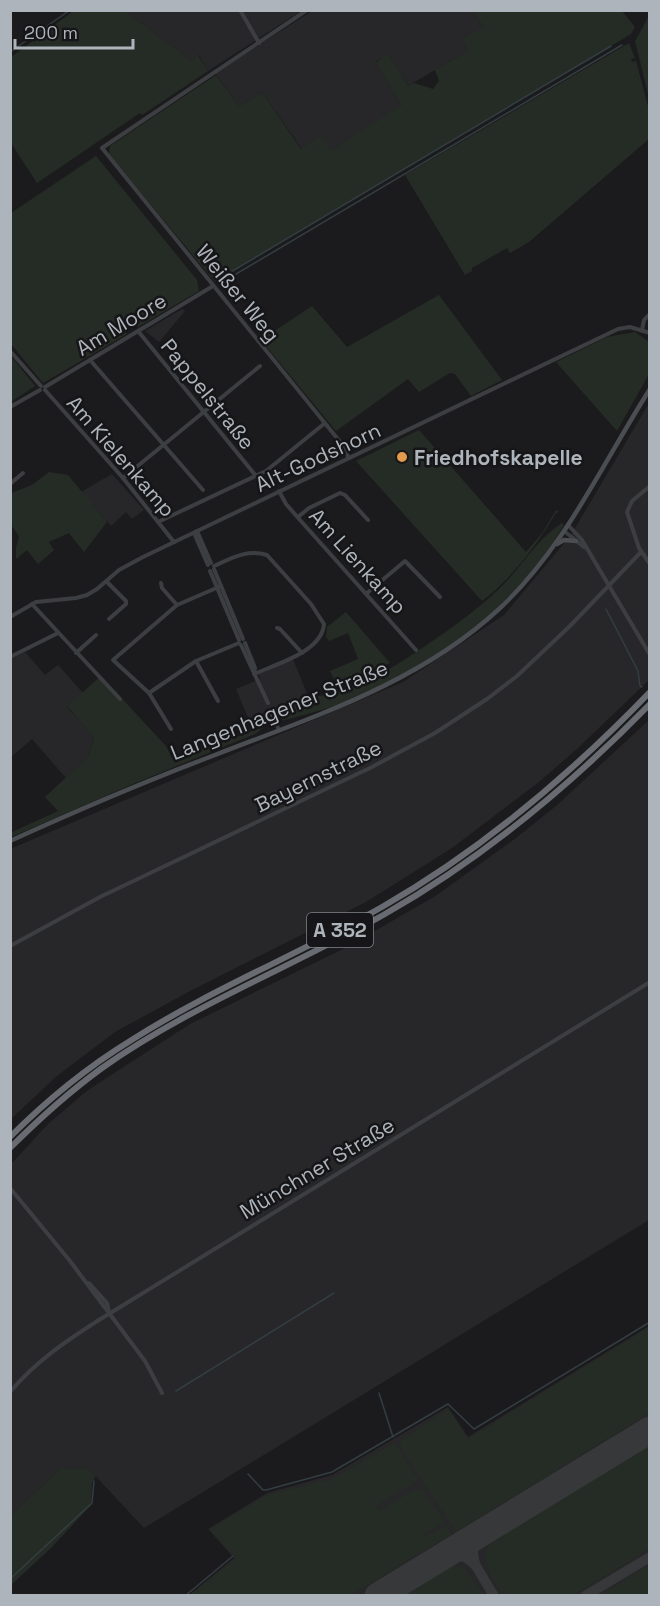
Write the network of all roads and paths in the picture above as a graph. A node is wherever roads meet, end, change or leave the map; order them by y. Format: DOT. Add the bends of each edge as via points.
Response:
graph roads {
  1 [pos="240,10"];
  2 [pos="308,10"];
  3 [pos="259,43"];
  4 [pos="213,286"];
  5 [pos="650,314"];
  6 [pos="642,330"];
  7 [pos="138,331"];
  8 [pos="650,333"];
  9 [pos="10,351"];
  10 [pos="90,360"];
  11 [pos="260,366"];
  12 [pos="43,388"];
  13 [pos="650,389"];
  14 [pos="10,407"];
  15 [pos="204,412"];
  16 [pos="325,423"];
  17 [pos="163,445"];
  18 [pos="349,458"];
  19 [pos="23,473"];
  20 [pos="256,476"];
  21 [pos="123,478"];
  22 [pos="10,484"];
  23 [pos="650,486"];
  24 [pos="203,490"];
  25 [pos="279,491"];
  26 [pos="298,517"];
  27 [pos="368,520"];
  28 [pos="158,522"];
  29 [pos="568,525"];
  30 [pos="564,531"];
  31 [pos="196,532"];
  32 [pos="576,541"];
  33 [pos="174,542"];
  34 [pos="555,545"];
  35 [pos="585,547"];
  36 [pos="641,552"];
  37 [pos="650,564"];
  38 [pos="211,567"];
  39 [pos="107,582"];
  40 [pos="161,583"];
  41 [pos="608,586"];
  42 [pos="219,587"];
  43 [pos="367,593"];
  44 [pos="440,597"];
  45 [pos="32,604"];
  46 [pos="177,605"];
  47 [pos="10,617"];
  48 [pos="109,619"];
  49 [pos="277,628"];
  50 [pos="58,633"];
  51 [pos="96,635"];
  52 [pos="241,642"];
  53 [pos="416,650"];
  54 [pos="76,652"];
  55 [pos="302,653"];
  56 [pos="650,655"];
  57 [pos="10,657"];
  58 [pos="196,661"];
  59 [pos="254,674"];
  60 [pos="650,692"];
  61 [pos="149,693"];
  62 [pos="120,699"];
  63 [pos="218,701"];
  64 [pos="268,703"];
  65 [pos="650,704"];
  66 [pos="270,710"];
  67 [pos="171,729"];
  68 [pos="279,730"];
  69 [pos="10,841"];
  70 [pos="10,946"];
  71 [pos="650,982"];
  72 [pos="10,1137"];
  73 [pos="10,1148"];
  74 [pos="10,1188"];
  75 [pos="110,1313"];
  76 [pos="10,1392"];
  77 [pos="162,1393"];
  1 -- 3 [label="street"];
  2 -- 3 [label="street"];
  3 -- 4 [label="street, Weißer Weg" via="102,148"];
  4 -- 7 [label="street, Am Moore"];
  4 -- 16 [label="street, Weißer Weg"];
  5 -- 6 [label="street"];
  6 -- 8 [label="street, Alt-Godshorn"];
  6 -- 18 [label="street, Alt-Godshorn" via="618,330"];
  7 -- 10 [label="street, Am Moore"];
  7 -- 15 [label="street, Pappelstraße"];
  9 -- 12 [label="street, Am Kielenkamp"];
  10 -- 12 [label="street, Am Moore"];
  10 -- 17 [label="street"];
  11 -- 15 [label="street"];
  12 -- 14 [label="street, Am Moore"];
  12 -- 21 [label="street, Am Kielenkamp"];
  13 -- 29 [label="main road, Langenhagener Straße"];
  15 -- 17 [label="street"];
  15 -- 20 [label="street, Pappelstraße"];
  16 -- 18 [label="street, Weißer Weg"];
  16 -- 20 [label="street"];
  17 -- 21 [label="street"];
  17 -- 24 [label="street"];
  18 -- 25 [label="street, Alt-Godshorn"];
  19 -- 22 [label="street"];
  20 -- 28 [label="street"];
  21 -- 28 [label="street, Am Kielenkamp"];
  23 -- 36 [label="street" via="627,508"];
  25 -- 26 [label="street, Am Lienkamp"];
  25 -- 31 [label="street, Alt-Godshorn"];
  26 -- 27 [label="street" via="340,494"];
  26 -- 43 [label="street, Am Lienkamp"];
  28 -- 33 [label="street, Am Kielenkamp"];
  29 -- 30 [label="main road, Langenhagener Straße"];
  29 -- 35 [label="street"];
  30 -- 32 [label="street"];
  30 -- 34 [label="main road, Langenhagener Straße"];
  31 -- 33 [label="street, Alt-Godshorn"];
  31 -- 38 [label="street"];
  32 -- 34 [label="main road" via="564,540"];
  32 -- 35 [label="street"];
  33 -- 39 [label="street, Alt-Godshorn" via="129,564"];
  34 -- 68 [label="main road, Langenhagener Straße" via="499,609 460,641 400,679"];
  35 -- 41 [label="street"];
  36 -- 37 [label="street"];
  36 -- 41 [label="street, Bayernstraße"];
  38 -- 42 [label="street"];
  38 -- 55 [label="street" via="247,552 267,555 273,560 324,624 321,636"];
  39 -- 45 [label="street, Alt-Godshorn" via="76,598"];
  39 -- 48 [label="street" via="126,601"];
  40 -- 46 [label="street"];
  41 -- 56 [label="street"];
  41 -- 70 [label="street, Bayernstraße" via="517,676 435,733 71,912"];
  42 -- 46 [label="street"];
  42 -- 52 [label="street"];
  43 -- 44 [label="street" via="405,561"];
  43 -- 53 [label="street, Am Lienkamp"];
  45 -- 47 [label="street, Alt-Godshorn"];
  45 -- 50 [label="street"];
  46 -- 61 [label="street" via="113,660"];
  49 -- 55 [label="street"];
  50 -- 54 [label="street"];
  50 -- 57 [label="street"];
  51 -- 54 [label="street"];
  52 -- 58 [label="street"];
  52 -- 59 [label="street"];
  54 -- 62 [label="street"];
  55 -- 59 [label="street"];
  58 -- 61 [label="street"];
  58 -- 63 [label="street"];
  59 -- 64 [label="street"];
  60 -- 72 [label="highway, A 352" via="553,785 472,849 382,907 131,1040 73,1080"];
  61 -- 67 [label="street"];
  65 -- 73 [label="highway, A 352" via="559,790 477,855 368,924 133,1048 77,1087"];
  66 -- 68 [label="street"];
  68 -- 69 [label="main road, Langenhagener Straße"];
  71 -- 75 [label="street, Münchner Straße"];
  74 -- 75 [label="street"];
  75 -- 76 [label="street, Münchner Straße" via="52,1351"];
  75 -- 77 [label="street" via="145,1361"];
}
